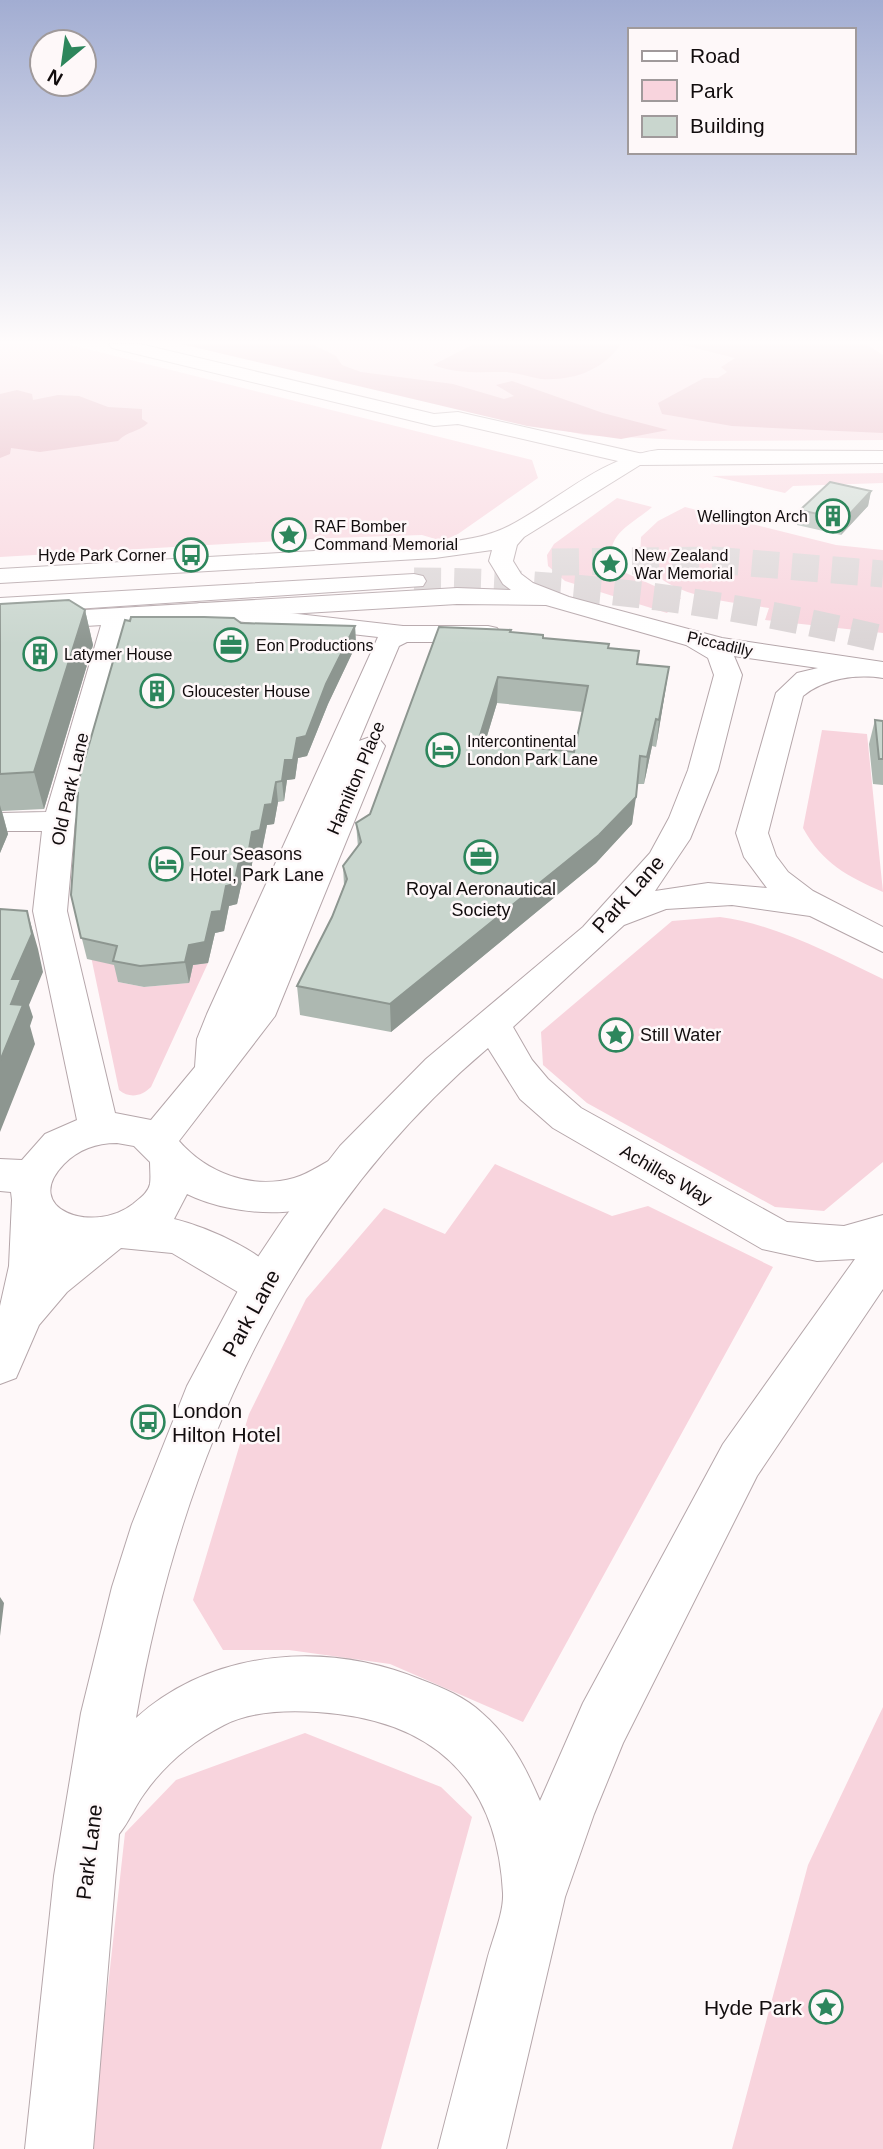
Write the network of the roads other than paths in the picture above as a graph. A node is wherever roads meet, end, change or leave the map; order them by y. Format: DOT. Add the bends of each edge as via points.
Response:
graph roads {
  1 [pos="499,444"];
  2 [pos="571,444"];
  3 [pos="883,457"];
  4 [pos="635,459"];
  5 [pos="609,472"];
  6 [pos="516,532"];
  7 [pos="0,576"];
  8 [pos="0,592"];
  9 [pos="560,601"];
  10 [pos="0,606"];
  11 [pos="200,611"];
  12 [pos="117,615"];
  13 [pos="0,623"];
  14 [pos="405,633"];
  15 [pos="695,639"];
  16 [pos="514,643"];
  17 [pos="879,670"];
  18 [pos="59,821"];
  19 [pos="0,822"];
  20 [pos="838,920"];
  21 [pos="597,931"];
  22 [pos="883,941"];
  23 [pos="493,1024"];
  24 [pos="99,1129"];
  25 [pos="164,1149"];
  26 [pos="344,1170"];
  27 [pos="22,1185"];
  28 [pos="883,1232"];
  29 [pos="113,1233"];
  30 [pos="883,1254"];
  31 [pos="264,1286"];
  32 [pos="24,1311"];
  33 [pos="0,1364"];
  34 [pos="89,1844"];
  35 [pos="534,1897"];
  36 [pos="59,2149"];
  37 [pos="472,2149"];
  1 -- 5 [label="main road"];
  2 -- 4 [label="main road"];
  3 -- 4 [label="main road"];
  4 -- 5 [label="main road"];
  5 -- 6 [label="main road"];
  6 -- 7 [label="main road" via="490,542 435,551"];
  6 -- 9 [label="main road" via="502,552 505,571 524,588"];
  8 -- 10 [label="main road" via="412,574"];
  9 -- 11 [label="main road" via="478,595"];
  9 -- 15 [label="main road, Piccadilly"];
  11 -- 12 [label="main road"];
  11 -- 14 [label="main road"];
  12 -- 13 [label="main road"];
  12 -- 18 [label="main road, Old Park Lane"];
  14 -- 16 [label="main road" via="463,645"];
  14 -- 25 [label="main road, Hamilton Place" via="413,644 257,1016 214,1069"];
  15 -- 17 [label="main road, Piccadilly"];
  15 -- 21 [label="main road, Park Lane" via="724,657 728,676 689,808 663,857"];
  17 -- 20 [label="main road" via="822,674 797,684 790,693 752,833 760,856 776,879"];
  18 -- 19 [label="main road"];
  18 -- 24 [label="main road, Old Park Lane" via="50,911 37,929"];
  20 -- 21 [label="main road" via="760,896 687,894 638,906"];
  20 -- 22 [label="main road"];
  21 -- 23 [label="main road, Park Lane"];
  23 -- 26 [label="main road, Park Lane" via="424,1084"];
  23 -- 28 [label="main road, Achilles Way" via="518,1069 567,1118 777,1237 837,1245"];
  24 -- 25 [label="main road" via="131,1130"];
  24 -- 27 [label="main road" via="58,1146"];
  25 -- 26 [label="main road" via="197,1181 253,1196 295,1195"];
  25 -- 29 [label="main road" via="172,1184 162,1203 145,1219"];
  26 -- 31 [label="main road, Park Lane"];
  27 -- 29 [label="main road" via="38,1215 65,1233"];
  27 -- 32 [label="main road" via="34,1248"];
  29 -- 31 [label="main road" via="146,1229 176,1234"];
  29 -- 32 [label="main road" via="51,1279"];
  30 -- 35 [label="main road" via="740,1460 603,1723"];
  31 -- 34 [label="main road, Park Lane" via="212,1384 156,1532 108,1717"];
  32 -- 33 [label="main road"];
  34 -- 35 [label="main road" via="118,1780 172,1725 250,1688 297,1683 346,1687 395,1697 430,1711 463,1734 490,1766 512,1806 528,1853"];
  34 -- 36 [label="main road, Park Lane"];
  35 -- 37 [label="main road"];
}
